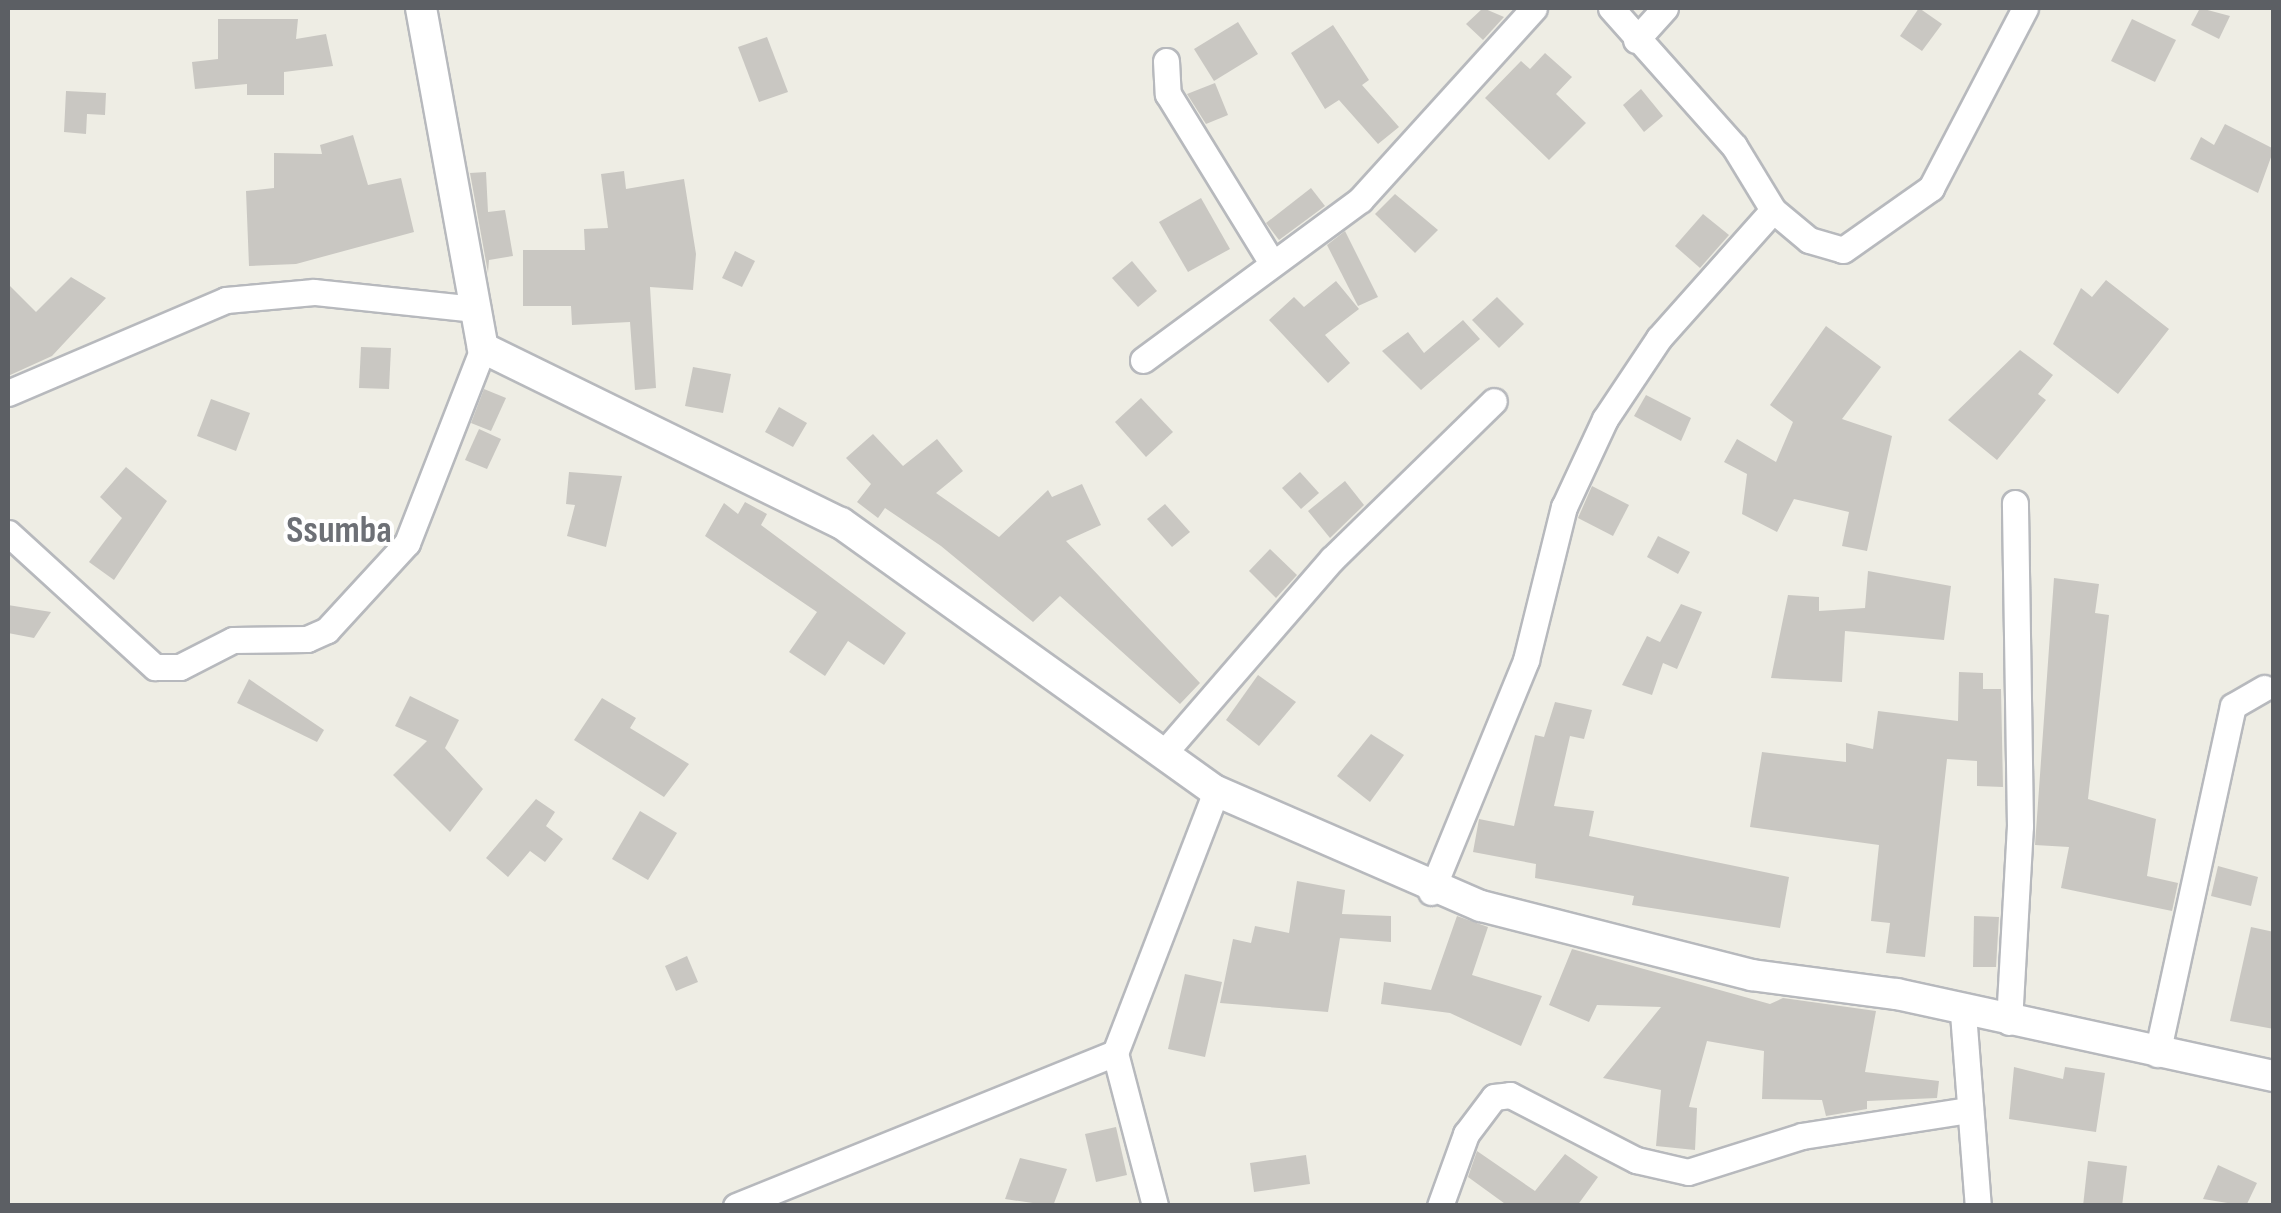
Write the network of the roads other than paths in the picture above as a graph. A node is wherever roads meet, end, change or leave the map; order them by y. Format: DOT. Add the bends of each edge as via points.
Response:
graph roads {
  1 [pos="421,8"];
  2 [pos="1534,8"];
  3 [pos="1611,8"];
  4 [pos="1665,8"];
  5 [pos="2025,8"];
  6 [pos="1636,40"];
  7 [pos="1166,61"];
  8 [pos="1774,210"];
  9 [pos="1272,263"];
  10 [pos="477,309"];
  11 [pos="482,348"];
  12 [pos="1143,360"];
  13 [pos="8,393"];
  14 [pos="1494,401"];
  15 [pos="2015,503"];
  16 [pos="8,532"];
  17 [pos="2264,688"];
  18 [pos="1163,754"];
  19 [pos="1216,790"];
  20 [pos="1432,892"];
  21 [pos="1963,1013"];
  22 [pos="2009,1022"];
  23 [pos="1115,1054"];
  24 [pos="2157,1054"];
  25 [pos="2274,1076"];
  26 [pos="1968,1110"];
  27 [pos="736,1206"];
  28 [pos="1155,1206"];
  29 [pos="1440,1206"];
  30 [pos="1978,1206"];
  1 -- 10 [label="street"];
  2 -- 9 [label="street" via="1360,200"];
  3 -- 6 [label="street"];
  4 -- 6 [label="street"];
  5 -- 8 [label="street" via="1931,188 1903,212 1843,250 1809,240"];
  6 -- 8 [label="street" via="1734,146"];
  7 -- 9 [label="street" via="1168,94"];
  8 -- 20 [label="street" via="1659,338 1605,419 1564,507 1526,660"];
  9 -- 12 [label="street"];
  10 -- 11 [label="street"];
  10 -- 13 [label="street" via="314,292 226,300"];
  11 -- 16 [label="street" via="407,542 327,630 308,639 232,640 180,666 155,666"];
  11 -- 18 [label="street" via="841,523"];
  14 -- 18 [label="street" via="1332,559"];
  15 -- 22 [label="street" via="2020,826"];
  17 -- 24 [label="street" via="2233,706"];
  18 -- 19 [label="street"];
  19 -- 20 [label="street"];
  19 -- 23 [label="street"];
  20 -- 21 [label="street" via="1752,975"];
  21 -- 22 [label="street"];
  21 -- 26 [label="street"];
  22 -- 24 [label="street"];
  23 -- 27 [label="street"];
  23 -- 28 [label="street"];
  24 -- 25 [label="street"];
  26 -- 29 [label="street" via="1802,1136 1688,1172 1636,1160 1510,1095 1494,1097 1466,1134"];
  26 -- 30 [label="street"];
}
